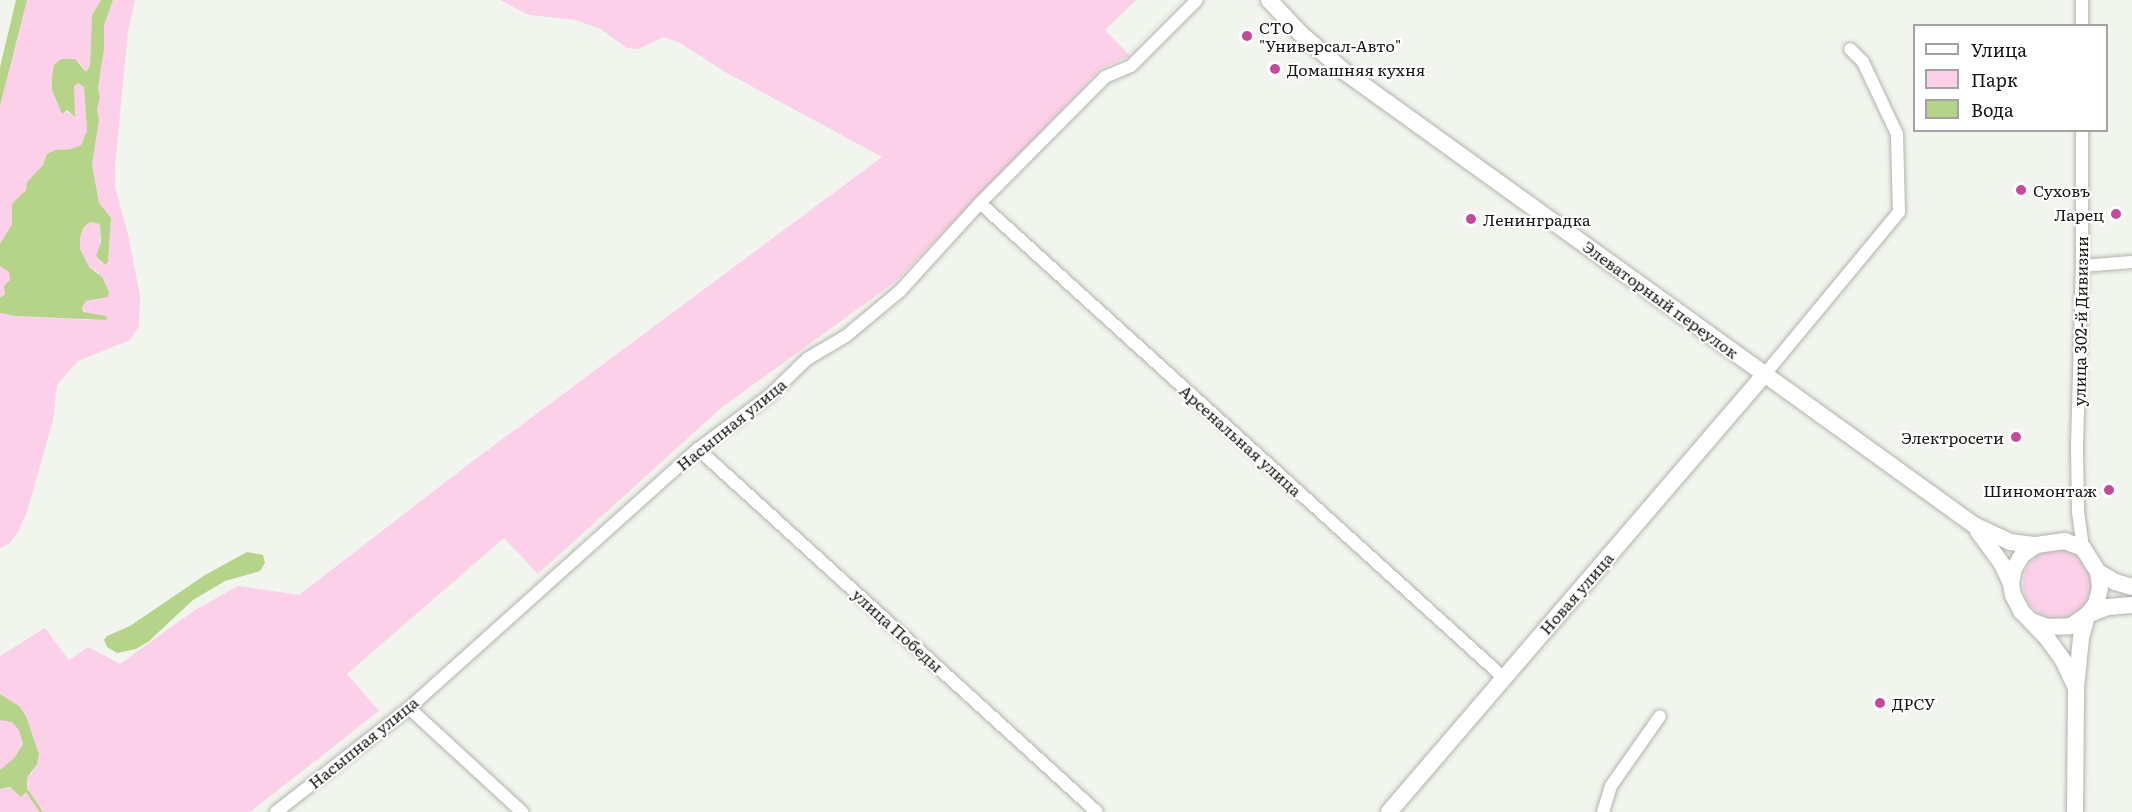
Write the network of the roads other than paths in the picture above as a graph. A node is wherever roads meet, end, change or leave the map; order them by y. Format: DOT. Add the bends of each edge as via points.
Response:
graph roads {
  1 [pos="1197,0"];
  2 [pos="1269,0"];
  3 [pos="2082,0"];
  4 [pos="2082,24"];
  5 [pos="1850,48"];
  6 [pos="2082,132"];
  7 [pos="980,203"];
  8 [pos="2132,262"];
  9 [pos="2082,266"];
  10 [pos="1765,374"];
  11 [pos="698,449"];
  12 [pos="2078,512"];
  13 [pos="1974,525"];
  14 [pos="2065,541"];
  15 [pos="2036,545"];
  16 [pos="2083,548"];
  17 [pos="2098,572"];
  18 [pos="2011,583"];
  19 [pos="2132,587"];
  20 [pos="2132,605"];
  21 [pos="2087,615"];
  22 [pos="2031,621"];
  23 [pos="1503,677"];
  24 [pos="2076,688"];
  25 [pos="409,708"];
  26 [pos="1660,716"];
  27 [pos="276,812"];
  28 [pos="522,812"];
  29 [pos="1097,812"];
  30 [pos="1389,812"];
  31 [pos="1603,812"];
  32 [pos="2075,812"];
  1 -- 7 [label="street, Насыпная улица" via="1131,66 1105,77"];
  2 -- 10 [label="main road, Элеваторный переулок" via="1345,72"];
  3 -- 4 [label="street"];
  5 -- 10 [label="street" via="1863,62 1897,134 1899,212"];
  6 -- 9 [label="street, улица 302-й Дивизии"];
  7 -- 11 [label="street, Насыпная улица" via="900,291 846,336 807,359 770,395"];
  7 -- 23 [label="street, Арсенальная улица"];
  8 -- 9 [label="street"];
  9 -- 12 [label="street, улица 302-й Дивизии"];
  10 -- 13 [label="main road, Элеваторный переулок"];
  10 -- 23 [label="main road, Новая улица"];
  11 -- 25 [label="street, Насыпная улица"];
  11 -- 29 [label="street, улица Победы"];
  12 -- 14 [label="street, улица 302-й Дивизии"];
  12 -- 16 [label="street, улица 302-й Дивизии"];
  13 -- 15 [label="main road, Элеваторный переулок" via="2010,543"];
  13 -- 18 [label="main road, Элеваторный переулок"];
  14 -- 15 [label="main road"];
  14 -- 16 [label="main road"];
  15 -- 18 [label="main road" via="2022,555"];
  16 -- 17 [label="main road"];
  17 -- 19 [label="main road"];
  17 -- 21 [label="main road" via="2096,604"];
  18 -- 22 [label="main road" via="2021,611"];
  20 -- 21 [label="main road" via="2108,607"];
  21 -- 22 [label="main road" via="2071,626 2057,628"];
  21 -- 24 [label="main road"];
  22 -- 24 [label="main road" via="2063,660"];
  23 -- 30 [label="main road, Новая улица"];
  24 -- 32 [label="main road"];
  25 -- 27 [label="street, Насыпная улица"];
  25 -- 28 [label="street"];
  26 -- 31 [label="street" via="1611,786"];
}
